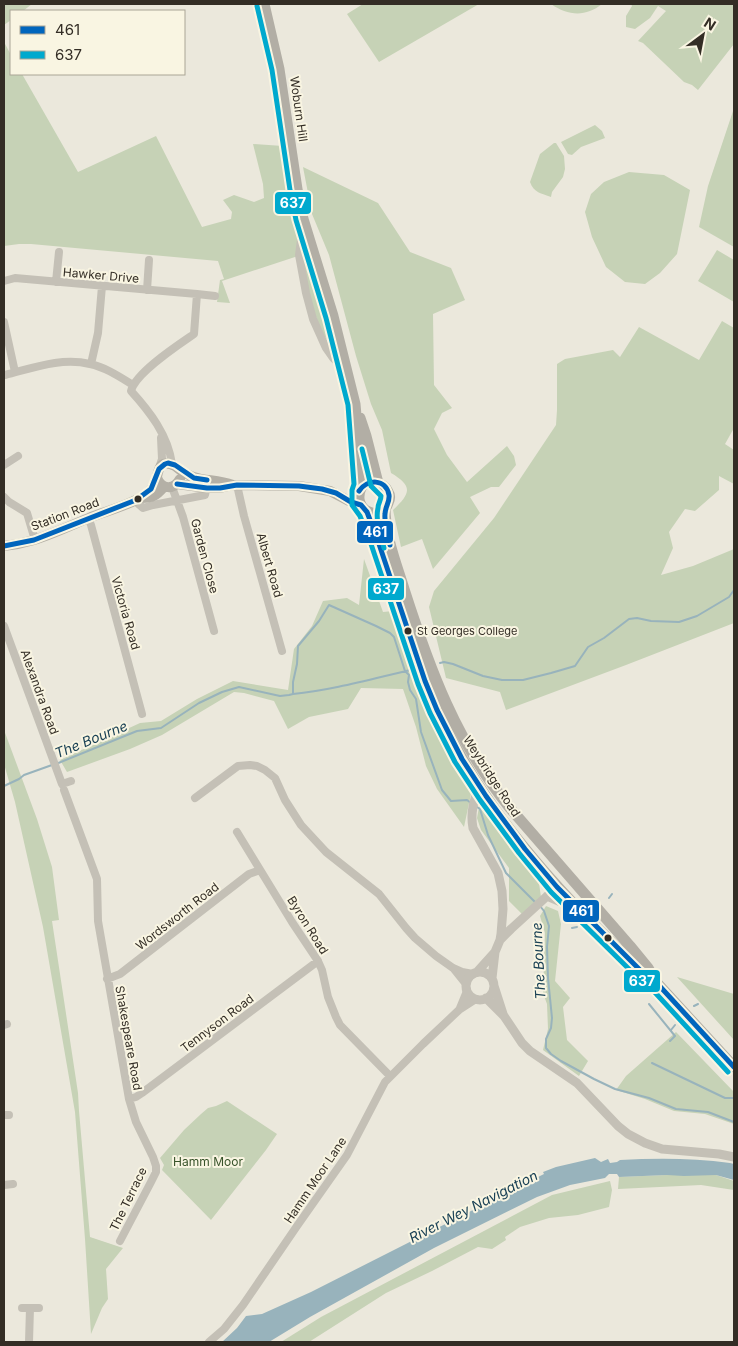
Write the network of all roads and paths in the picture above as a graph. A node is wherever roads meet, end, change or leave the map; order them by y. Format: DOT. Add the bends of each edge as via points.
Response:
graph roads {
  1 [pos="264,4"];
  2 [pos="303,219"];
  3 [pos="59,252"];
  4 [pos="149,260"];
  5 [pos="4,281"];
  6 [pos="56,282"];
  7 [pos="102,286"];
  8 [pos="147,290"];
  9 [pos="197,294"];
  10 [pos="215,296"];
  11 [pos="4,322"];
  12 [pos="91,364"];
  13 [pos="346,370"];
  14 [pos="15,372"];
  15 [pos="4,375"];
  16 [pos="132,385"];
  17 [pos="355,404"];
  18 [pos="161,431"];
  19 [pos="18,456"];
  20 [pos="4,465"];
  21 [pos="175,466"];
  22 [pos="166,481"];
  23 [pos="378,483"];
  24 [pos="207,484"];
  25 [pos="235,485"];
  26 [pos="361,489"];
  27 [pos="336,493"];
  28 [pos="4,496"];
  29 [pos="136,499"];
  30 [pos="177,501"];
  31 [pos="385,508"];
  32 [pos="364,509"];
  33 [pos="88,518"];
  34 [pos="35,540"];
  35 [pos="4,546"];
  36 [pos="4,626"];
  37 [pos="214,631"];
  38 [pos="282,651"];
  39 [pos="142,714"];
  40 [pos="71,781"];
  41 [pos="479,786"];
  42 [pos="64,790"];
  43 [pos="196,798"];
  44 [pos="510,808"];
  45 [pos="237,832"];
  46 [pos="260,870"];
  47 [pos="558,887"];
  48 [pos="541,902"];
  49 [pos="500,940"];
  50 [pos="495,952"];
  51 [pos="318,961"];
  52 [pos="453,968"];
  53 [pos="640,971"];
  54 [pos="475,973"];
  55 [pos="107,979"];
  56 [pos="655,981"];
  57 [pos="493,982"];
  58 [pos="467,988"];
  59 [pos="486,998"];
  60 [pos="476,999"];
  61 [pos="459,1010"];
  62 [pos="504,1016"];
  63 [pos="734,1067"];
  64 [pos="390,1076"];
  65 [pos="129,1099"];
  66 [pos="734,1156"];
  67 [pos="156,1166"];
  68 [pos="13,1184"];
  69 [pos="4,1185"];
  70 [pos="120,1241"];
  71 [pos="39,1308"];
  72 [pos="29,1342"];
  73 [pos="210,1342"];
  1 -- 2 [label="main road, Woburn Hill" via="279,69"];
  2 -- 13 [label="main road, Woburn Hill"];
  2 -- 13 [label="street, Woburn Hill" via="299,255 313,319 326,348"];
  3 -- 6 [label="street"];
  4 -- 8 [label="street"];
  5 -- 6 [label="street, Hawker Drive" via="16,278"];
  6 -- 7 [label="street, Hawker Drive"];
  7 -- 8 [label="street, Hawker Drive"];
  7 -- 12 [label="street" via="98,333"];
  8 -- 9 [label="street, Hawker Drive"];
  9 -- 10 [label="street, Hawker Drive"];
  9 -- 16 [label="street" via="194,334 145,370"];
  11 -- 14 [label="street"];
  12 -- 14 [label="street" via="49,363"];
  12 -- 16 [label="street" via="113,372"];
  13 -- 17 [label="main road, Woburn Hill"];
  14 -- 15 [label="street"];
  16 -- 18 [label="street" via="131,391"];
  17 -- 23 [label="main road, Woburn Hill"];
  17 -- 26 [label="main road, Woburn Hill"];
  18 -- 21 [label="street"];
  18 -- 22 [label="street"];
  19 -- 20 [label="street"];
  21 -- 22 [label="main road" via="165,464"];
  21 -- 22 [label="main road" via="181,478"];
  21 -- 24 [label="main road"];
  22 -- 24 [label="main road"];
  22 -- 29 [label="main road, Station Road"];
  22 -- 30 [label="street, Garden Close"];
  23 -- 26 [label="main road" via="369,482"];
  23 -- 31 [label="main road" via="389,494"];
  24 -- 25 [label="main road" via="220,480"];
  24 -- 30 [label="street" via="204,495"];
  25 -- 27 [label="main road" via="299,486"];
  25 -- 38 [label="street, Albert Road"];
  26 -- 27 [label="main road" via="346,494"];
  26 -- 32 [label="main road" via="359,499"];
  27 -- 32 [label="main road"];
  28 -- 34 [label="street" via="27,513"];
  29 -- 30 [label="street" via="143,508"];
  29 -- 33 [label="main road, Station Road"];
  30 -- 37 [label="street, Garden Close"];
  31 -- 32 [label="main road" via="376,513"];
  31 -- 44 [label="main road, Weybridge Road" via="391,546 439,689 475,759"];
  32 -- 41 [label="main road, Weybridge Road" via="425,681 452,740"];
  33 -- 34 [label="main road, Station Road"];
  33 -- 39 [label="street, Victoria Road"];
  34 -- 35 [label="main road, Station Road"];
  36 -- 40 [label="street, Alexandra Road" via="62,784"];
  41 -- 47 [label="main road, Weybridge Road" via="525,849"];
  41 -- 49 [label="street" via="472,812 474,828 498,873 502,890"];
  42 -- 55 [label="street, Shakespeare Road" via="97,879 98,921"];
  43 -- 52 [label="street" via="238,766 257,766 265,770 274,778 301,825 326,852 379,894 416,938"];
  44 -- 47 [label="main road" via="525,837 560,879"];
  44 -- 56 [label="main road, Weybridge Road" via="630,946"];
  45 -- 46 [label="street, Byron Road"];
  46 -- 51 [label="street, Byron Road"];
  46 -- 55 [label="street, Wordsworth Road" via="250,874 121,973"];
  47 -- 48 [label="street"];
  47 -- 53 [label="main road, Weybridge Road"];
  48 -- 49 [label="street"];
  48 -- 53 [label="street" via="561,902 631,967"];
  49 -- 50 [label="street"];
  50 -- 54 [label="street"];
  50 -- 57 [label="street"];
  51 -- 64 [label="street, Byron Road" via="340,1025"];
  51 -- 65 [label="street, Tennyson Road" via="142,1093"];
  52 -- 54 [label="street"];
  52 -- 58 [label="street"];
  53 -- 56 [label="main road, Weybridge Road"];
  54 -- 57 [label="street" via="484,973"];
  54 -- 58 [label="street" via="469,978"];
  55 -- 65 [label="street, Shakespeare Road"];
  56 -- 63 [label="main road, Weybridge Road"];
  57 -- 59 [label="street" via="492,993"];
  57 -- 62 [label="street"];
  58 -- 60 [label="street"];
  58 -- 61 [label="street, Hamm Moor Lane"];
  59 -- 60 [label="street"];
  59 -- 62 [label="street"];
  60 -- 61 [label="street, Hamm Moor Lane"];
  61 -- 64 [label="street, Hamm Moor Lane"];
  62 -- 66 [label="street" via="530,1051 577,1083 628,1134 662,1149"];
  64 -- 73 [label="street, Hamm Moor Lane" via="348,1155 243,1306"];
  65 -- 67 [label="street, Shakespeare Road"];
  67 -- 70 [label="street, The Terrace" via="152,1182"];
  68 -- 69 [label="street"];
  71 -- 72 [label="street" via="26,1308"];
}
